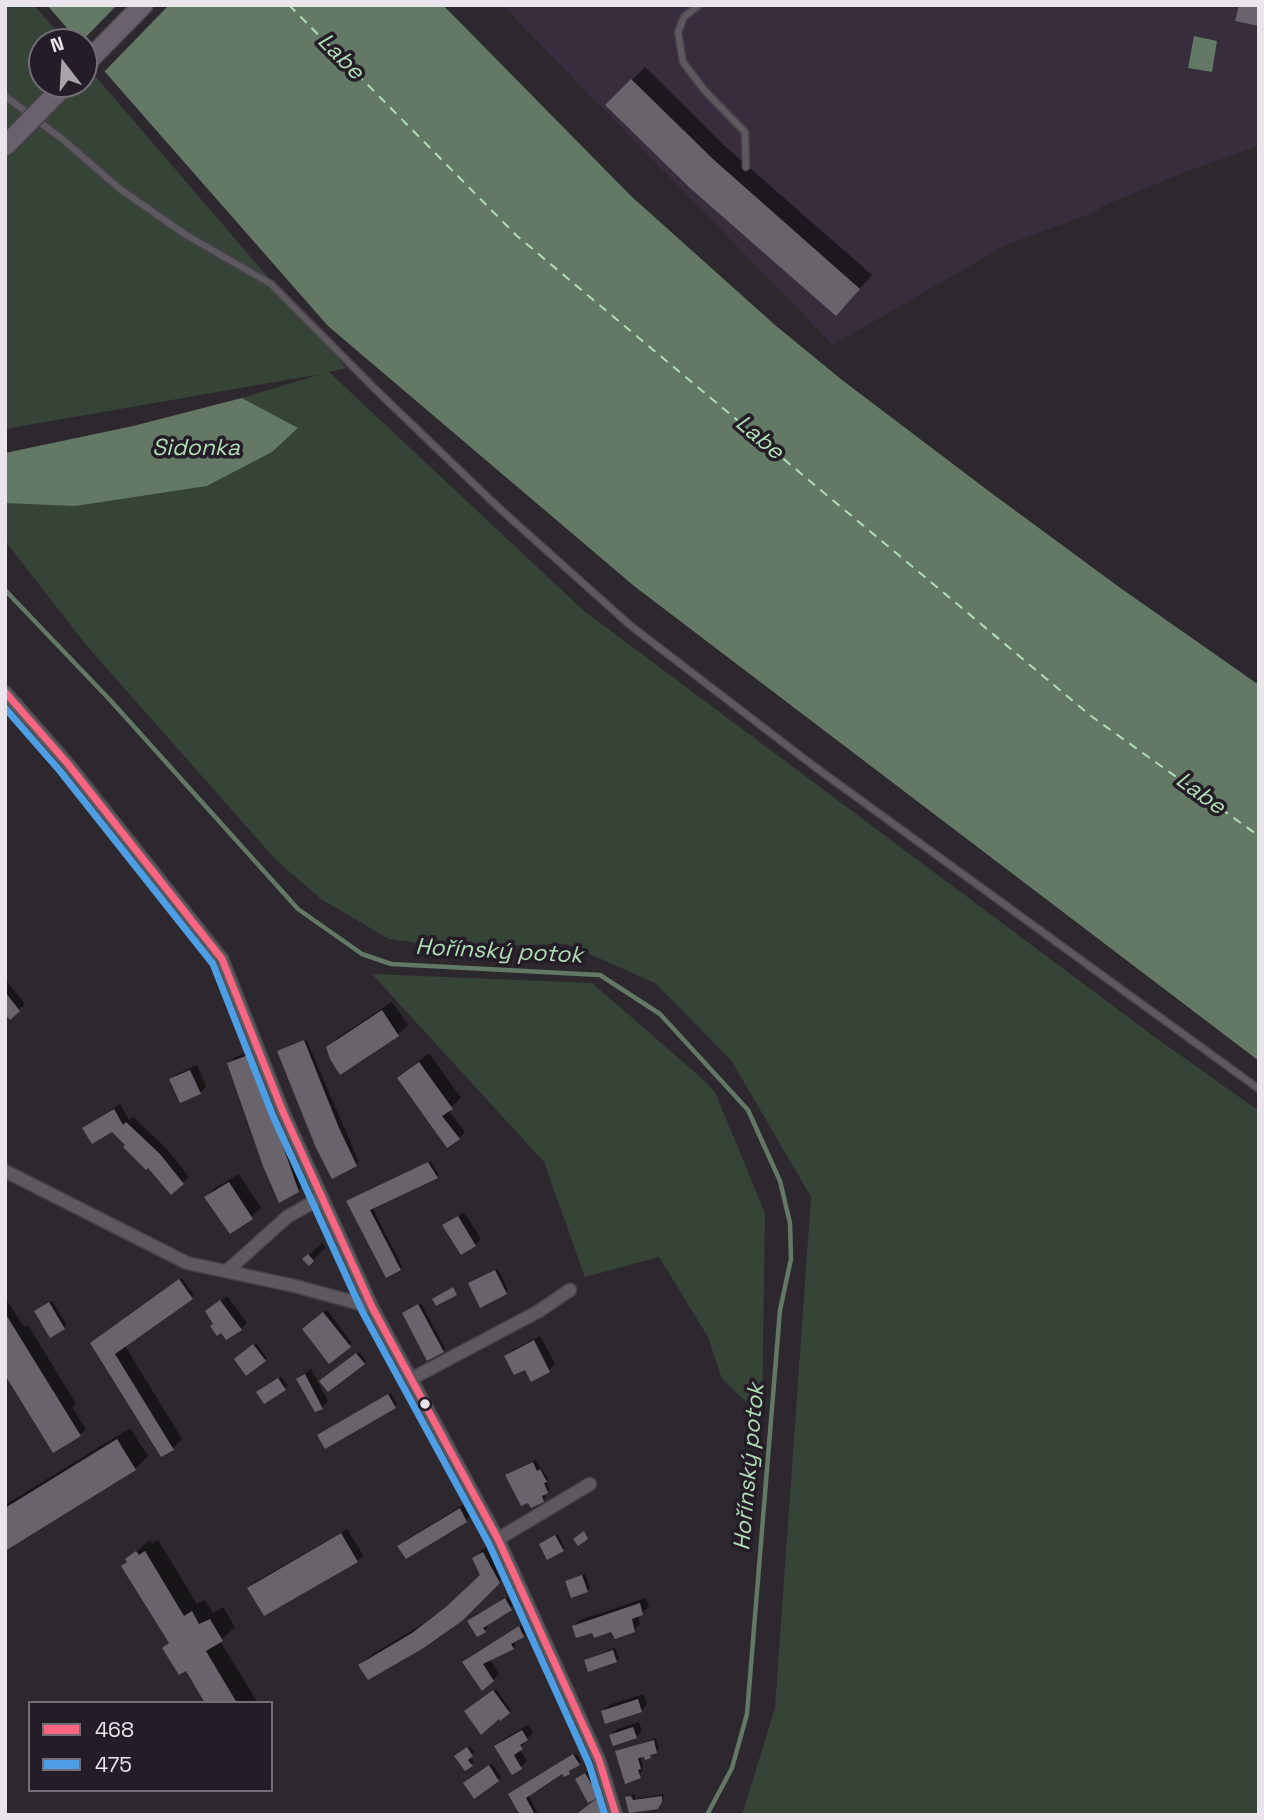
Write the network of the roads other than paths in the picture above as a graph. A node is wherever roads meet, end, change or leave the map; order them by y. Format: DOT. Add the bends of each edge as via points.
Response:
graph roads {
  1 [pos="142,5"];
  2 [pos="699,5"];
  3 [pos="98,51"];
  4 [pos="5,96"];
  5 [pos="52,98"];
  6 [pos="5,146"];
  7 [pos="746,167"];
  8 [pos="5,692"];
  9 [pos="1259,1088"];
  10 [pos="5,1171"];
  11 [pos="321,1197"];
  12 [pos="227,1271"];
  13 [pos="570,1290"];
  14 [pos="372,1307"];
  15 [pos="411,1380"];
  16 [pos="590,1484"];
  17 [pos="498,1539"];
  18 [pos="616,1815"];
  1 -- 3 [label="main road"];
  2 -- 7 [label="lane" via="684,17 678,32 683,62 745,132"];
  4 -- 9 [label="lane" via="120,190 271,284 499,508 631,626 815,767"];
  5 -- 6 [label="main road, bridge"];
  8 -- 11 [label="street" via="222,959"];
  10 -- 12 [label="street" via="187,1262"];
  11 -- 12 [label="street" via="287,1217"];
  11 -- 14 [label="street"];
  12 -- 14 [label="street"];
  13 -- 15 [label="street"];
  14 -- 15 [label="street"];
  15 -- 17 [label="street"];
  16 -- 17 [label="street"];
  17 -- 18 [label="street" via="599,1760"];
}
